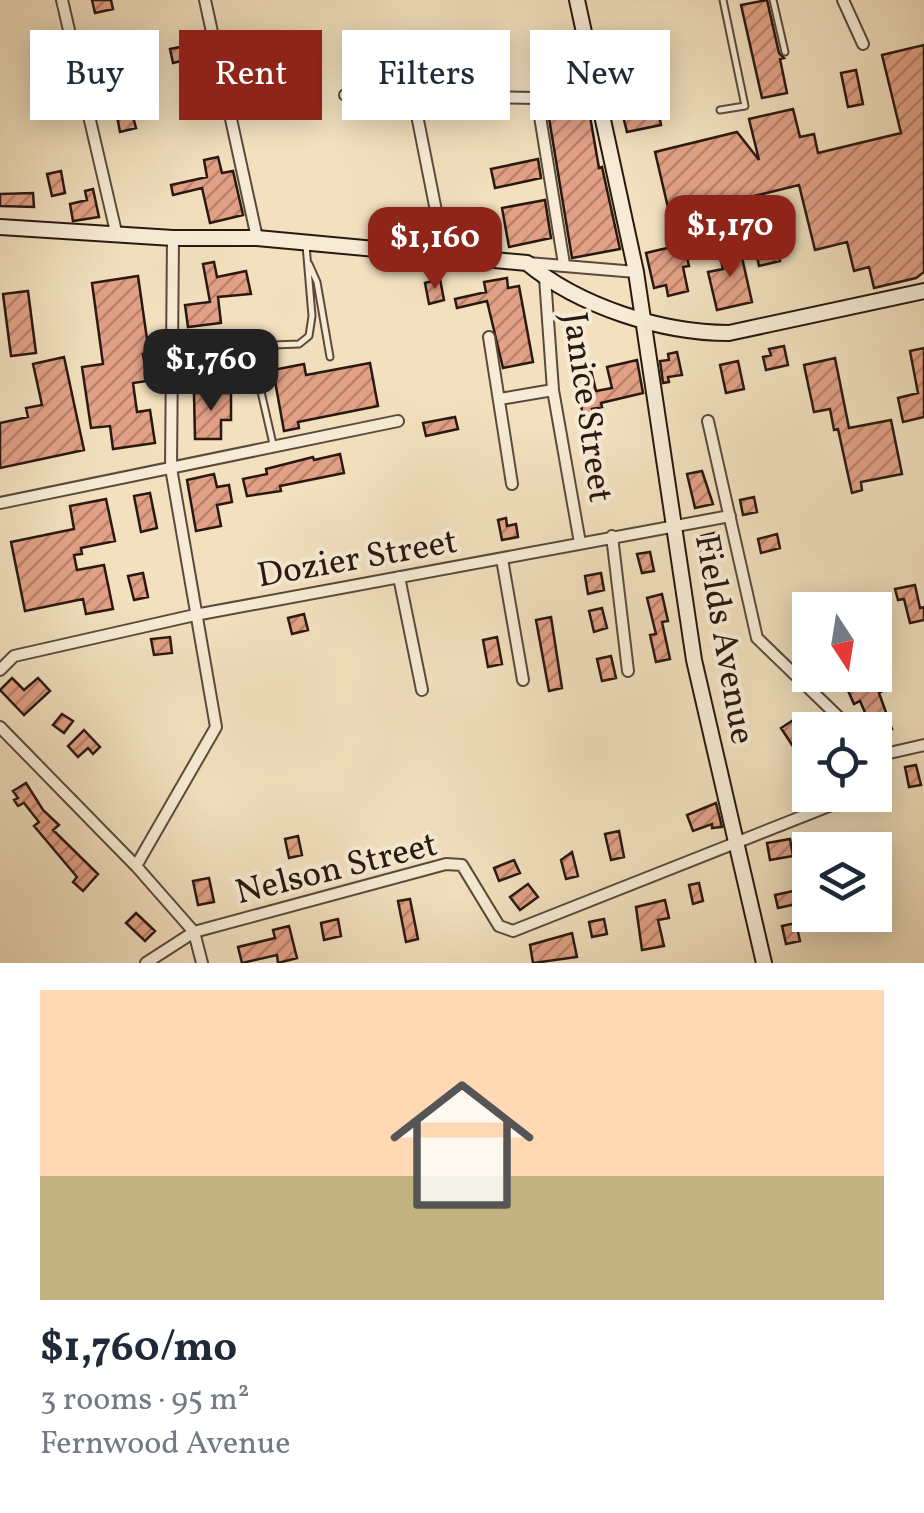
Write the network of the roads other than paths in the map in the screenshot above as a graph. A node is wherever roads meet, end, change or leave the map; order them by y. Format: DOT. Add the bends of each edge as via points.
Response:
graph roads {
  1 [pos="62,0"];
  2 [pos="205,0"];
  3 [pos="577,0"];
  4 [pos="723,0"];
  5 [pos="773,0"];
  6 [pos="843,0"];
  7 [pos="583,30"];
  8 [pos="863,44"];
  9 [pos="785,52"];
  10 [pos="720,110"];
  11 [pos="418,120"];
  12 [pos="541,120"];
  13 [pos="601,120"];
  14 [pos="0,227"];
  15 [pos="116,232"];
  16 [pos="173,238"];
  17 [pos="257,238"];
  18 [pos="306,242"];
  19 [pos="445,256"];
  20 [pos="527,263"];
  21 [pos="309,264"];
  22 [pos="564,264"];
  23 [pos="636,272"];
  24 [pos="544,278"];
  25 [pos="924,292"];
  26 [pos="645,322"];
  27 [pos="489,337"];
  28 [pos="172,349"];
  29 [pos="330,357"];
  30 [pos="258,383"];
  31 [pos="552,390"];
  32 [pos="500,399"];
  33 [pos="398,422"];
  34 [pos="708,422"];
  35 [pos="274,447"];
  36 [pos="171,468"];
  37 [pos="512,484"];
  38 [pos="0,503"];
  39 [pos="730,516"];
  40 [pos="676,525"];
  41 [pos="612,536"];
  42 [pos="580,543"];
  43 [pos="502,560"];
  44 [pos="398,577"];
  45 [pos="195,614"];
  46 [pos="0,670"];
  47 [pos="628,671"];
  48 [pos="523,680"];
  49 [pos="422,690"];
  50 [pos="833,712"];
  51 [pos="0,727"];
  52 [pos="924,745"];
  53 [pos="892,752"];
  54 [pos="813,812"];
  55 [pos="736,842"];
  56 [pos="136,866"];
  57 [pos="194,932"];
  58 [pos="146,963"];
  59 [pos="202,963"];
  60 [pos="764,963"];
  1 -- 15 [label="street"];
  2 -- 17 [label="street"];
  3 -- 7 [label="street, Fields Avenue"];
  4 -- 10 [label="lane" via="744,106"];
  5 -- 9 [label="lane"];
  6 -- 8 [label="street"];
  11 -- 19 [label="street"];
  12 -- 22 [label="street"];
  13 -- 23 [label="street, Fields Avenue"];
  14 -- 15 [label="street"];
  15 -- 16 [label="street"];
  16 -- 17 [label="street"];
  16 -- 28 [label="street"];
  17 -- 18 [label="street"];
  18 -- 19 [label="street"];
  18 -- 21 [label="lane"];
  19 -- 20 [label="street"];
  20 -- 22 [label="street"];
  20 -- 24 [label="street"];
  21 -- 28 [label="lane" via="312,316 309,336 298,344"];
  21 -- 29 [label="lane"];
  22 -- 23 [label="street"];
  23 -- 26 [label="street, Fields Avenue"];
  24 -- 26 [label="street"];
  24 -- 31 [label="street, Janice Street"];
  25 -- 26 [label="street" via="729,332"];
  26 -- 40 [label="street, Fields Avenue"];
  27 -- 32 [label="street"];
  28 -- 36 [label="street"];
  30 -- 35 [label="lane"];
  31 -- 32 [label="street"];
  31 -- 42 [label="street, Janice Street"];
  32 -- 37 [label="street"];
  33 -- 35 [label="street"];
  34 -- 39 [label="street"];
  35 -- 36 [label="street"];
  36 -- 38 [label="street"];
  36 -- 45 [label="street"];
  39 -- 40 [label="street, Dozier Street"];
  39 -- 50 [label="street" via="757,638"];
  40 -- 41 [label="street, Dozier Street"];
  40 -- 55 [label="street, Fields Avenue" via="694,660"];
  41 -- 42 [label="street, Dozier Street"];
  41 -- 47 [label="street"];
  42 -- 43 [label="street, Dozier Street"];
  43 -- 44 [label="street, Dozier Street"];
  43 -- 48 [label="street"];
  44 -- 45 [label="street, Dozier Street"];
  44 -- 49 [label="street"];
  45 -- 46 [label="street, Dozier Street" via="14,656"];
  45 -- 56 [label="street" via="216,727"];
  51 -- 56 [label="street"];
  52 -- 53 [label="street"];
  54 -- 55 [label="street"];
  55 -- 57 [label="street, Nelson Street" via="514,931 499,926 462,865 446,864"];
  55 -- 60 [label="street, Fields Avenue"];
  56 -- 57 [label="street"];
  57 -- 58 [label="street, Nelson Street"];
  57 -- 59 [label="street"];
}
